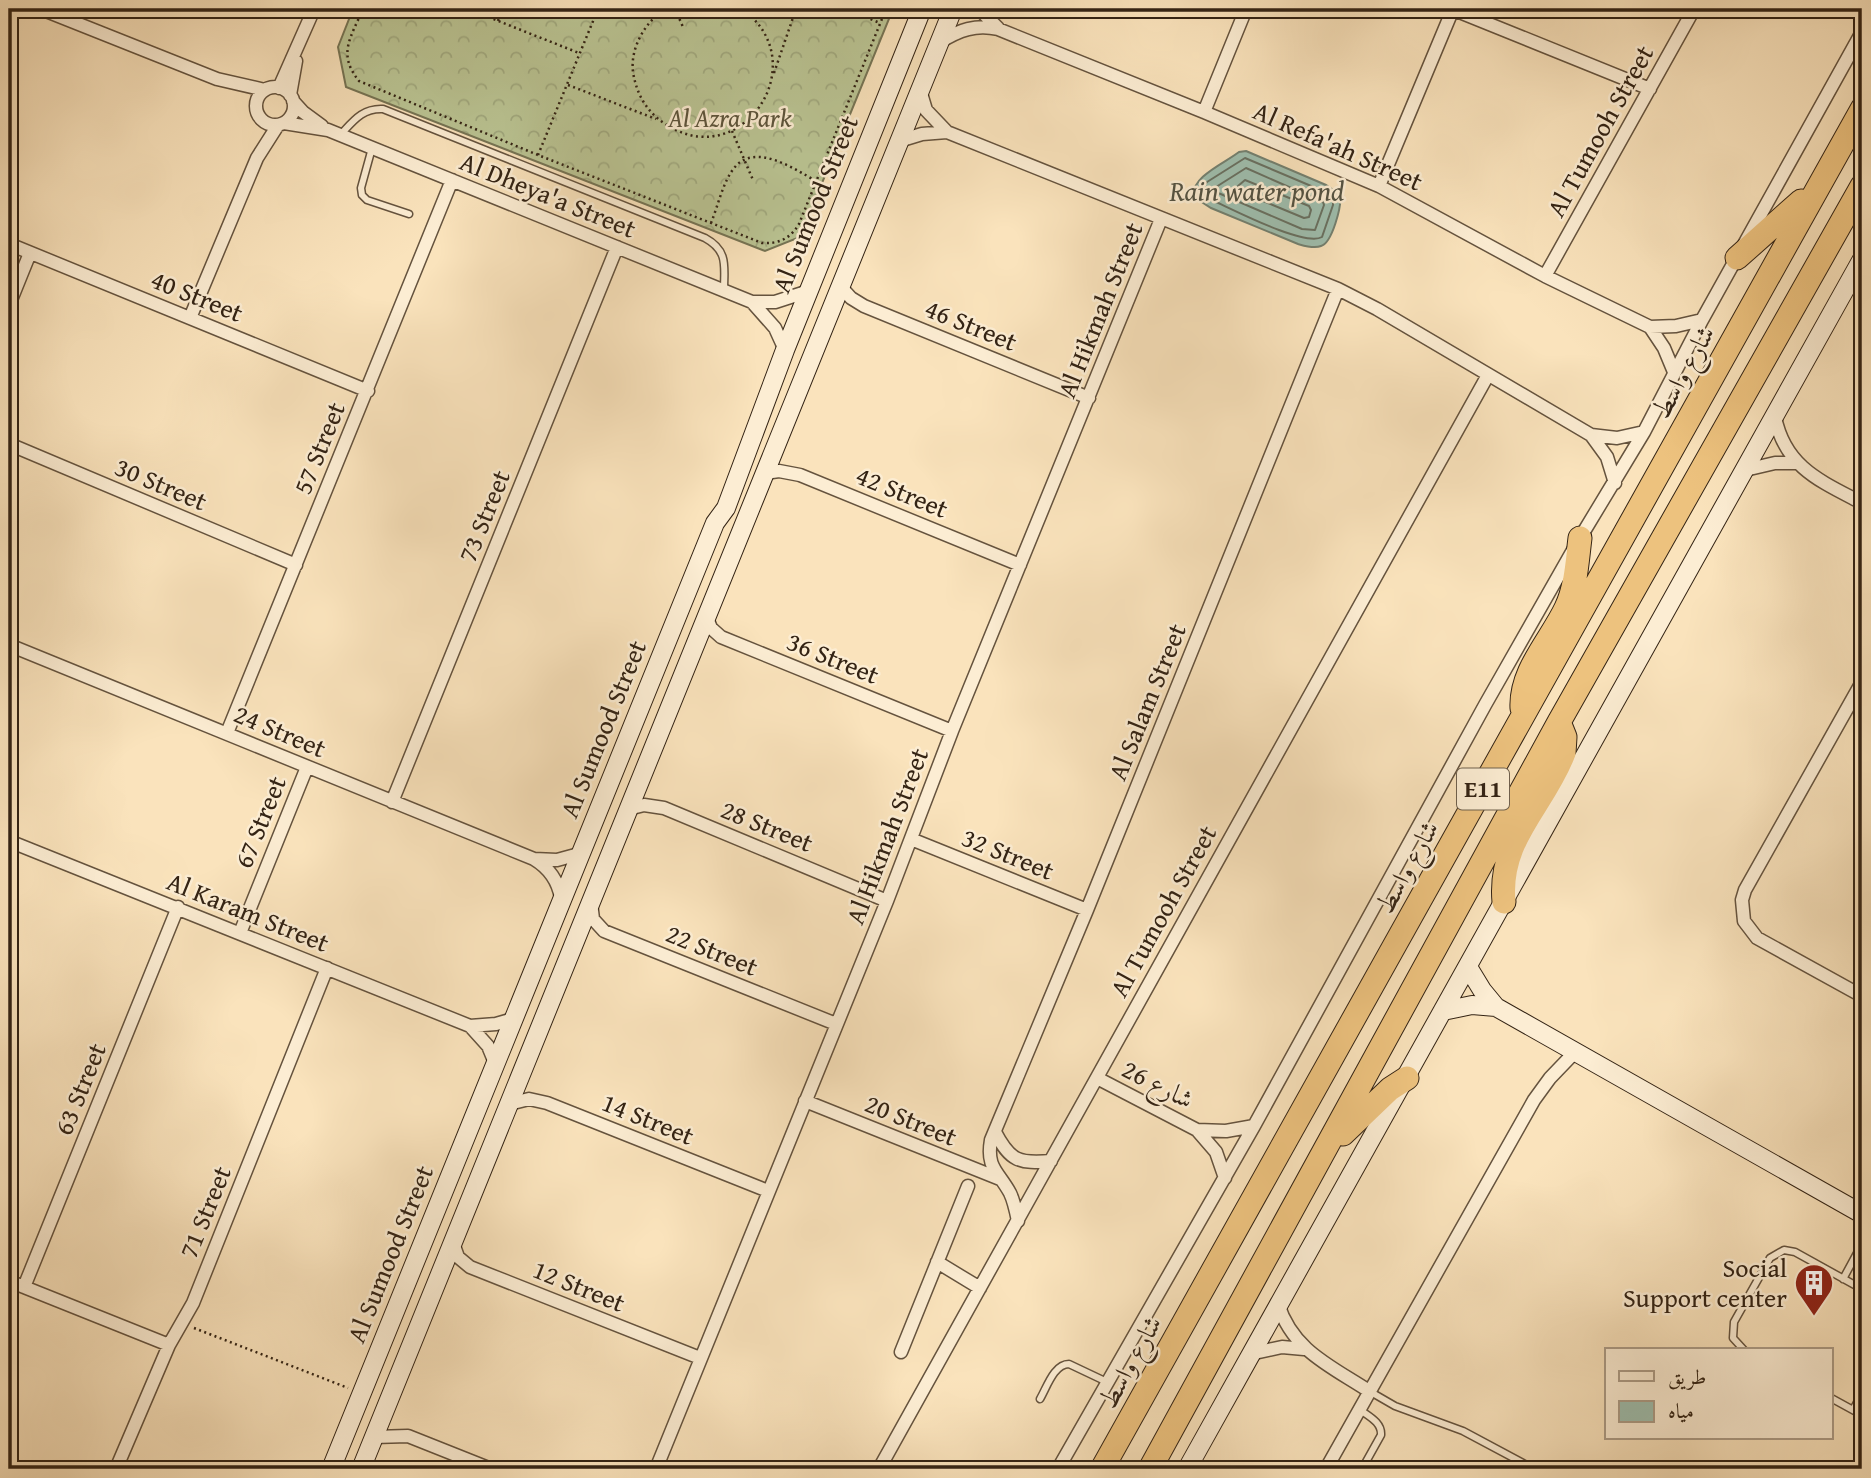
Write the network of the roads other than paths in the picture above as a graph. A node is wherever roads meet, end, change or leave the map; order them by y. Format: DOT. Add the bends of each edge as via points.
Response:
graph roads {
  1 [pos="15,9"];
  2 [pos="41,9"];
  3 [pos="314,9"];
  4 [pos="922,9"];
  5 [pos="953,9"];
  6 [pos="979,9"];
  7 [pos="1246,9"];
  8 [pos="1452,9"];
  9 [pos="1695,9"];
  10 [pos="9,24"];
  11 [pos="998,29"];
  12 [pos="1862,32"];
  13 [pos="940,42"];
  14 [pos="218,79"];
  15 [pos="1650,89"];
  16 [pos="265,90"];
  17 [pos="920,90"];
  18 [pos="288,95"];
  19 [pos="257,104"];
  20 [pos="1862,109"];
  21 [pos="1204,112"];
  22 [pos="262,120"];
  23 [pos="281,124"];
  24 [pos="947,132"];
  25 [pos="334,133"];
  26 [pos="899,141"];
  27 [pos="372,148"];
  28 [pos="257,158"];
  29 [pos="1822,179"];
  30 [pos="452,180"];
  31 [pos="1379,186"];
  32 [pos="1862,186"];
  33 [pos="409,214"];
  34 [pos="1161,219"];
  35 [pos="9,244"];
  36 [pos="617,247"];
  37 [pos="30,253"];
  38 [pos="1737,258"];
  39 [pos="1862,259"];
  40 [pos="1545,276"];
  41 [pos="841,288"];
  42 [pos="1338,289"];
  43 [pos="724,290"];
  44 [pos="809,291"];
  45 [pos="752,302"];
  46 [pos="9,306"];
  47 [pos="190,318"];
  48 [pos="1702,320"];
  49 [pos="1650,327"];
  50 [pos="785,349"];
  51 [pos="1674,372"];
  52 [pos="1488,375"];
  53 [pos="368,391"];
  54 [pos="1089,398"];
  55 [pos="1775,416"];
  56 [pos="1644,432"];
  57 [pos="1591,435"];
  58 [pos="9,444"];
  59 [pos="1796,463"];
  60 [pos="1745,470"];
  61 [pos="765,473"];
  62 [pos="1615,483"];
  63 [pos="1862,503"];
  64 [pos="726,508"];
  65 [pos="1580,538"];
  66 [pos="296,565"];
  67 [pos="1020,565"];
  68 [pos="710,608"];
  69 [pos="9,645"];
  70 [pos="1862,682"];
  71 [pos="1523,718"];
  72 [pos="1559,722"];
  73 [pos="951,731"];
  74 [pos="227,733"];
  75 [pos="307,767"];
  76 [pos="392,802"];
  77 [pos="628,809"];
  78 [pos="594,819"];
  79 [pos="911,839"];
  80 [pos="9,841"];
  81 [pos="579,854"];
  82 [pos="534,859"];
  83 [pos="593,894"];
  84 [pos="561,898"];
  85 [pos="887,901"];
  86 [pos="1504,902"];
  87 [pos="178,907"];
  88 [pos="1087,910"];
  89 [pos="240,933"];
  90 [pos="1468,967"];
  91 [pos="327,968"];
  92 [pos="1862,996"];
  93 [pos="1496,1007"];
  94 [pos="1443,1011"];
  95 [pos="513,1019"];
  96 [pos="836,1024"];
  97 [pos="470,1026"];
  98 [pos="1574,1053"];
  99 [pos="495,1063"];
  100 [pos="1097,1078"];
  101 [pos="1407,1078"];
  102 [pos="805,1101"];
  103 [pos="509,1104"];
  104 [pos="1254,1126"];
  105 [pos="1198,1130"];
  106 [pos="995,1132"];
  107 [pos="1328,1149"];
  108 [pos="1051,1161"];
  109 [pos="1225,1178"];
  110 [pos="1000,1179"];
  111 [pos="968,1186"];
  112 [pos="768,1191"];
  113 [pos="1862,1214"];
  114 [pos="1018,1221"];
  115 [pos="453,1243"];
  116 [pos="1862,1244"];
  117 [pos="937,1262"];
  118 [pos="1843,1279"];
  119 [pos="9,1281"];
  120 [pos="24,1287"];
  121 [pos="980,1288"];
  122 [pos="1862,1289"];
  123 [pos="1278,1304"];
  124 [pos="169,1345"];
  125 [pos="1742,1348"];
  126 [pos="1304,1349"];
  127 [pos="901,1352"];
  128 [pos="1250,1354"];
  129 [pos="700,1358"];
  130 [pos="1109,1383"];
  131 [pos="1369,1391"];
  132 [pos="1862,1393"];
  133 [pos="1040,1399"];
  134 [pos="1832,1399"];
  135 [pos="1359,1409"];
  136 [pos="1853,1410"];
  137 [pos="1862,1415"];
  138 [pos="374,1437"];
  139 [pos="116,1469"];
  140 [pos="331,1469"];
  141 [pos="361,1469"];
  142 [pos="491,1469"];
  143 [pos="656,1469"];
  144 [pos="879,1469"];
  145 [pos="1058,1469"];
  146 [pos="1102,1469"];
  147 [pos="1150,1469"];
  148 [pos="1187,1469"];
  149 [pos="1326,1469"];
  150 [pos="1362,1469"];
  151 [pos="1534,1469"];
  1 -- 10 [label="street"];
  2 -- 14 [label="street"];
  3 -- 18 [label="street" via="297,48"];
  4 -- 44 [label="street, Al Sumood Street"];
  5 -- 13 [label="street, Al Sumood Street"];
  6 -- 11 [label="street, Al Refa'ah Street"];
  7 -- 21 [label="street"];
  8 -- 15 [label="street"];
  8 -- 31 [label="street"];
  9 -- 15 [label="street, Al Tumooh Street"];
  11 -- 13 [label="street, Al Refa'ah Street" via="963,29"];
  11 -- 21 [label="street, Al Refa'ah Street"];
  12 -- 38 [label="street"];
  13 -- 17 [label="street, Al Sumood Street"];
  14 -- 16 [label="street"];
  14 -- 19 [label="street"];
  15 -- 40 [label="street, Al Tumooh Street"];
  16 -- 18 [label="street"];
  16 -- 19 [label="street"];
  17 -- 24 [label="street" via="926,110"];
  17 -- 26 [label="street, Al Sumood Street"];
  18 -- 23 [label="street" via="293,114"];
  18 -- 25 [label="street, Al Dheya'a Street" via="303,113"];
  19 -- 22 [label="street"];
  20 -- 29 [label="highway, شارع واسط / E11"];
  21 -- 31 [label="street, Al Refa'ah Street"];
  22 -- 23 [label="street"];
  22 -- 28 [label="street"];
  23 -- 25 [label="street, Al Dheya'a Street"];
  23 -- 28 [label="street"];
  24 -- 26 [label="street"];
  24 -- 34 [label="street"];
  25 -- 27 [label="street, Al Dheya'a Street"];
  25 -- 43 [label="lane" via="360,114 383,108 716,244 723,254"];
  26 -- 41 [label="street, Al Sumood Street"];
  27 -- 30 [label="street, Al Dheya'a Street"];
  27 -- 33 [label="lane" via="362,195"];
  28 -- 47 [label="street"];
  29 -- 38 [label="highway"];
  29 -- 71 [label="highway, شارع واسط / E11"];
  30 -- 36 [label="street, Al Dheya'a Street"];
  30 -- 53 [label="street, 57 Street"];
  31 -- 40 [label="street, Al Refa'ah Street"];
  32 -- 72 [label="highway, E11"];
  34 -- 42 [label="street"];
  34 -- 54 [label="street, Al Hikmah Street"];
  35 -- 37 [label="street, 40 Street"];
  36 -- 43 [label="street, Al Dheya'a Street"];
  36 -- 76 [label="street, 73 Street"];
  37 -- 46 [label="street"];
  37 -- 47 [label="street, 40 Street"];
  38 -- 48 [label="street"];
  39 -- 55 [label="street"];
  40 -- 49 [label="street, Al Refa'ah Street"];
  41 -- 54 [label="street, 46 Street" via="864,306"];
  41 -- 61 [label="street, Al Sumood Street"];
  42 -- 52 [label="street"];
  42 -- 88 [label="street, Al Salam Street"];
  43 -- 45 [label="street, Al Dheya'a Street"];
  44 -- 45 [label="street, Al Dheya'a Street" via="786,300"];
  44 -- 50 [label="street, Al Sumood Street"];
  45 -- 50 [label="street, Al Dheya'a Street" via="775,328"];
  47 -- 53 [label="street, 40 Street"];
  48 -- 49 [label="street"];
  48 -- 51 [label="street"];
  49 -- 51 [label="street"];
  50 -- 64 [label="street, Al Sumood Street"];
  51 -- 56 [label="street"];
  52 -- 57 [label="street"];
  52 -- 100 [label="street, Al Tumooh Street"];
  53 -- 66 [label="street, 57 Street"];
  54 -- 67 [label="street, Al Hikmah Street"];
  55 -- 59 [label="street" via="1780,437"];
  55 -- 60 [label="street"];
  56 -- 57 [label="street" via="1617,438"];
  56 -- 62 [label="street"];
  57 -- 62 [label="street" via="1607,457"];
  58 -- 66 [label="street, 30 Street"];
  59 -- 60 [label="street"];
  59 -- 63 [label="street"];
  60 -- 86 [label="street"];
  61 -- 67 [label="street, 42 Street" via="800,475"];
  61 -- 68 [label="street, Al Sumood Street"];
  62 -- 65 [label="street"];
  64 -- 68 [label="street" via="696,583"];
  64 -- 78 [label="street, Al Sumood Street" via="715,523"];
  65 -- 71 [label="highway" via="1570,598 1523,687"];
  65 -- 104 [label="street"];
  66 -- 74 [label="street, 57 Street"];
  67 -- 73 [label="street, Al Hikmah Street"];
  68 -- 73 [label="street, 36 Street" via="711,628 722,637"];
  68 -- 77 [label="street, Al Sumood Street"];
  69 -- 74 [label="street, 24 Street"];
  70 -- 92 [label="street" via="1745,890 1741,910 1756,938"];
  71 -- 146 [label="highway, شارع واسط / E11"];
  72 -- 86 [label="highway" via="1564,752 1508,855"];
  72 -- 107 [label="highway, E11"];
  73 -- 79 [label="street, Al Hikmah Street"];
  74 -- 75 [label="street, 24 Street"];
  75 -- 76 [label="street, 24 Street"];
  75 -- 89 [label="street, 67 Street"];
  76 -- 82 [label="street, 24 Street"];
  77 -- 83 [label="street, Al Sumood Street"];
  77 -- 85 [label="street, 28 Street" via="644,805 664,808"];
  78 -- 81 [label="street, Al Sumood Street"];
  78 -- 83 [label="street" via="602,818 607,827 597,857"];
  79 -- 85 [label="street, Al Hikmah Street"];
  79 -- 88 [label="street, 32 Street"];
  80 -- 87 [label="street, Al Karam Street"];
  81 -- 82 [label="street, 24 Street" via="557,860"];
  81 -- 84 [label="street, Al Sumood Street"];
  82 -- 84 [label="street, 24 Street" via="555,879"];
  83 -- 96 [label="street, 22 Street" via="593,919 604,931"];
  83 -- 103 [label="street, Al Sumood Street"];
  84 -- 95 [label="street, Al Sumood Street"];
  85 -- 96 [label="street, Al Hikmah Street"];
  86 -- 90 [label="street"];
  87 -- 89 [label="street, Al Karam Street"];
  87 -- 120 [label="street, 63 Street"];
  88 -- 106 [label="street, Al Salam Street"];
  89 -- 91 [label="street, Al Karam Street"];
  90 -- 93 [label="street"];
  90 -- 94 [label="street"];
  91 -- 97 [label="street, Al Karam Street"];
  91 -- 124 [label="street, 71 Street" via="193,1303"];
  93 -- 94 [label="street" via="1472,1005"];
  93 -- 98 [label="street"];
  94 -- 101 [label="street"];
  95 -- 97 [label="street, Al Karam Street"];
  95 -- 99 [label="street, Al Sumood Street"];
  96 -- 102 [label="street, Al Hikmah Street"];
  97 -- 99 [label="street" via="488,1046"];
  98 -- 113 [label="street"];
  98 -- 131 [label="street" via="1534,1100"];
  99 -- 140 [label="street, Al Sumood Street"];
  100 -- 105 [label="street, شارع 26"];
  100 -- 108 [label="street, Al Tumooh Street"];
  101 -- 107 [label="highway"];
  101 -- 123 [label="street"];
  102 -- 110 [label="street, 20 Street"];
  102 -- 112 [label="street, Al Hikmah Street"];
  103 -- 112 [label="street, 14 Street" via="529,1099 547,1103"];
  103 -- 115 [label="street, Al Sumood Street"];
  104 -- 105 [label="street, شارع 26"];
  104 -- 109 [label="street"];
  105 -- 109 [label="street, شارع 26" via="1216,1152"];
  106 -- 108 [label="street" via="1018,1161"];
  106 -- 110 [label="street, Al Salam Street" via="989,1158"];
  107 -- 147 [label="highway, E11"];
  108 -- 114 [label="street, Al Tumooh Street"];
  109 -- 130 [label="street"];
  110 -- 114 [label="street, Al Salam Street" via="1009,1191"];
  111 -- 117 [label="street"];
  112 -- 129 [label="street, Al Hikmah Street"];
  114 -- 121 [label="street, Al Tumooh Street"];
  115 -- 129 [label="street, 12 Street" via="458,1257 470,1267"];
  115 -- 138 [label="street, Al Sumood Street"];
  116 -- 118 [label="lane"];
  117 -- 121 [label="street"];
  117 -- 127 [label="street"];
  118 -- 122 [label="lane"];
  118 -- 125 [label="lane" via="1795,1252 1774,1254 1734,1321 1733,1338"];
  119 -- 120 [label="street"];
  120 -- 124 [label="street"];
  121 -- 144 [label="street, Al Tumooh Street"];
  123 -- 126 [label="street" via="1285,1324"];
  123 -- 128 [label="street"];
  124 -- 139 [label="street, 71 Street"];
  126 -- 128 [label="street" via="1282,1347"];
  126 -- 131 [label="street"];
  128 -- 148 [label="street"];
  129 -- 143 [label="street, Al Hikmah Street"];
  130 -- 133 [label="lane" via="1063,1364"];
  130 -- 145 [label="street"];
  131 -- 135 [label="street"];
  131 -- 151 [label="lane" via="1395,1406 1463,1431"];
  132 -- 136 [label="lane"];
  134 -- 136 [label="lane"];
  135 -- 149 [label="street"];
  135 -- 150 [label="lane" via="1382,1429"];
  136 -- 137 [label="lane"];
  138 -- 141 [label="street, Al Sumood Street"];
  138 -- 142 [label="street" via="408,1436"];
}
